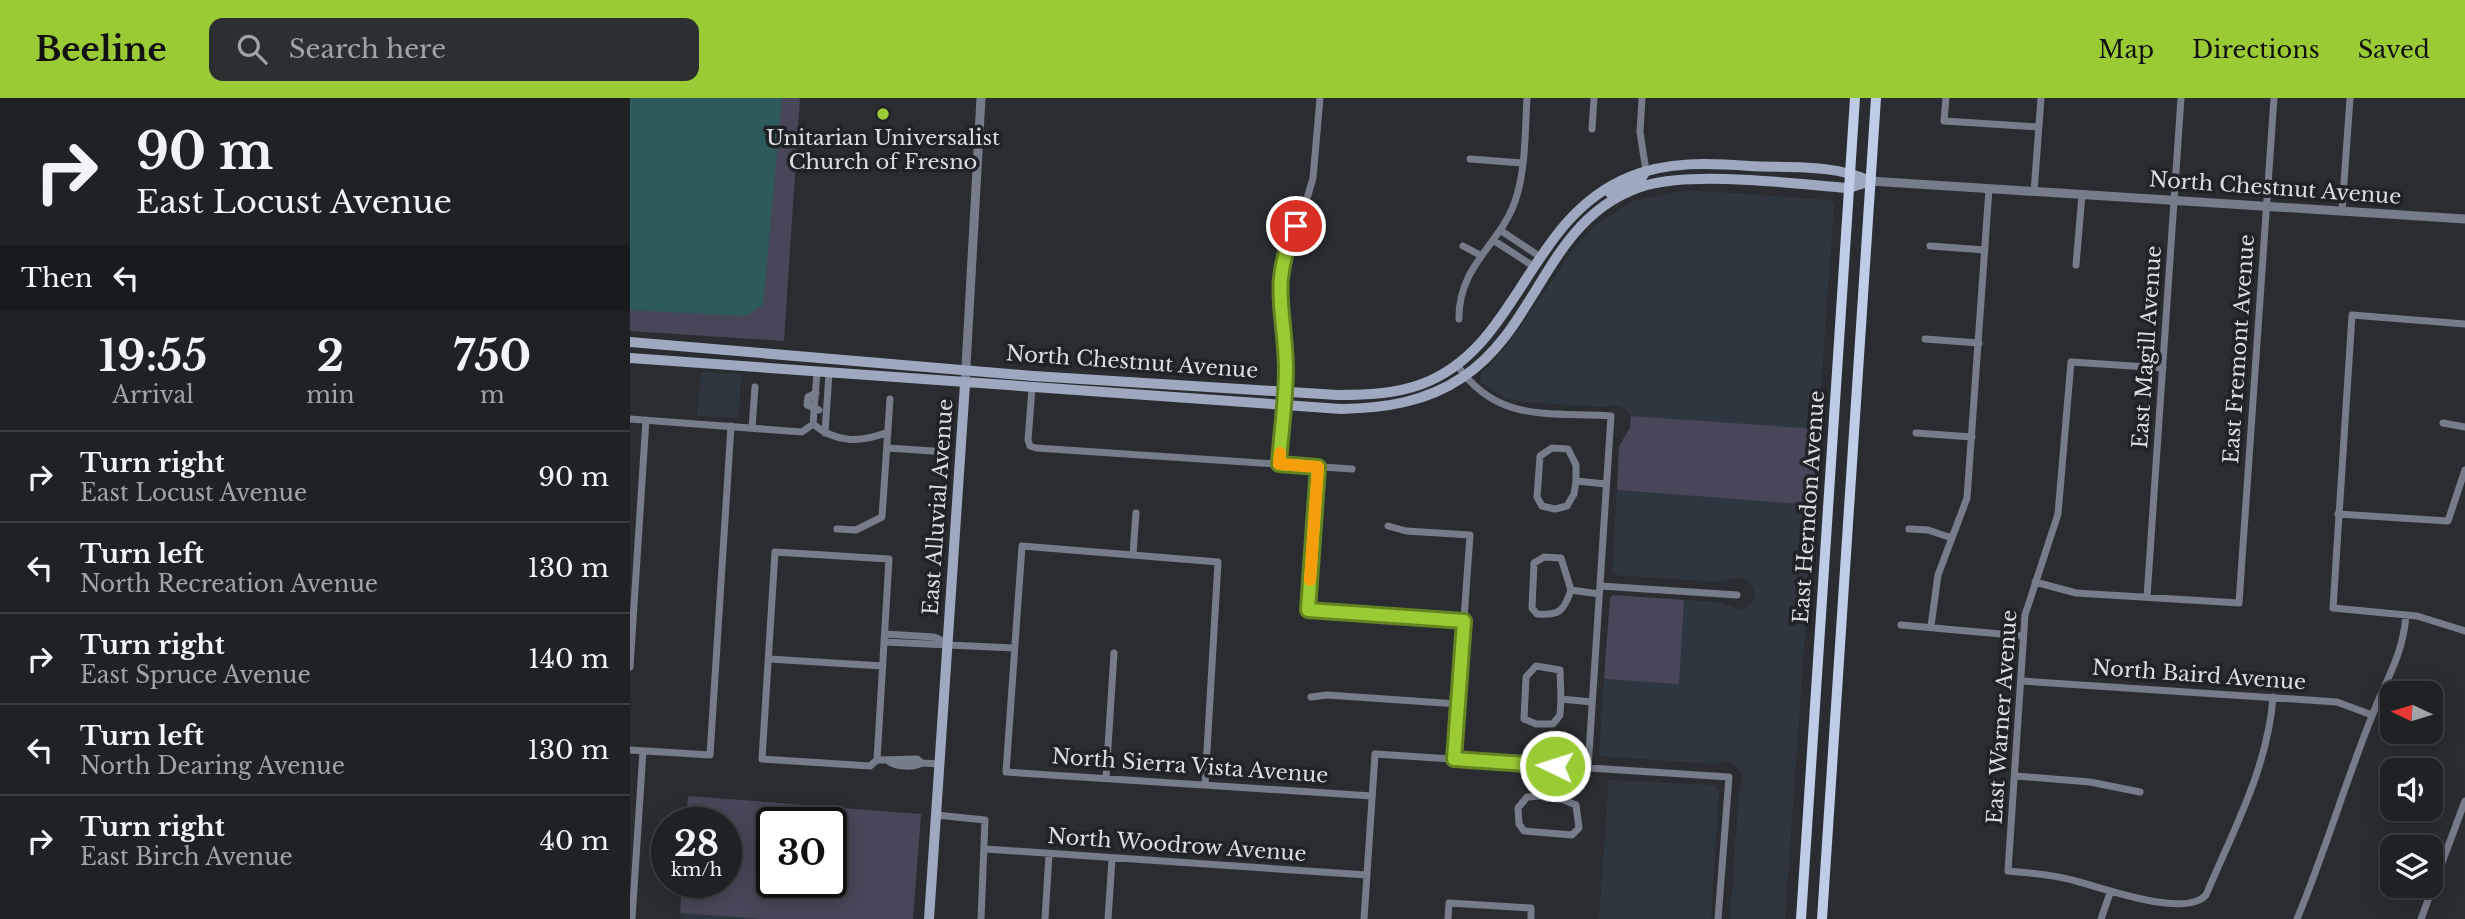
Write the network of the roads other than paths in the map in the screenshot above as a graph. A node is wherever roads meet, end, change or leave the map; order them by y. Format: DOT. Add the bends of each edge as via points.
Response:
graph roads {
  1 [pos="981,98"];
  2 [pos="1320,98"];
  3 [pos="1527,98"];
  4 [pos="1594,98"];
  5 [pos="1642,98"];
  6 [pos="1856,98"];
  7 [pos="1876,98"];
  8 [pos="1946,98"];
  9 [pos="2041,98"];
  10 [pos="2181,98"];
  11 [pos="2274,98"];
  12 [pos="2350,98"];
  13 [pos="2039,127"];
  14 [pos="1592,129"];
  15 [pos="1470,159"];
  16 [pos="1522,163"];
  17 [pos="1699,164"];
  18 [pos="1646,171"];
  19 [pos="1850,172"];
  20 [pos="1870,181"];
  21 [pos="1645,185"];
  22 [pos="1849,188"];
  23 [pos="1989,190"];
  24 [pos="2034,192"];
  25 [pos="2082,195"];
  26 [pos="2174,201"];
  27 [pos="2266,207"];
  28 [pos="2342,211"];
  29 [pos="2465,219"];
  30 [pos="1500,230"];
  31 [pos="1493,240"];
  32 [pos="1463,246"];
  33 [pos="1930,246"];
  34 [pos="1985,250"];
  35 [pos="1558,253"];
  36 [pos="1480,255"];
  37 [pos="1539,256"];
  38 [pos="2077,265"];
  39 [pos="1533,266"];
  40 [pos="1459,319"];
  41 [pos="2465,324"];
  42 [pos="1925,339"];
  43 [pos="630,342"];
  44 [pos="1979,343"];
  45 [pos="630,358"];
  46 [pos="1457,365"];
  47 [pos="2163,368"];
  48 [pos="967,370"];
  49 [pos="817,372"];
  50 [pos="829,373"];
  51 [pos="1465,376"];
  52 [pos="965,384"];
  53 [pos="755,387"];
  54 [pos="1032,388"];
  55 [pos="1284,391"];
  56 [pos="890,399"];
  57 [pos="1283,405"];
  58 [pos="815,410"];
  59 [pos="826,411"];
  60 [pos="630,419"];
  61 [pos="646,420"];
  62 [pos="2443,423"];
  63 [pos="813,424"];
  64 [pos="731,426"];
  65 [pos="2465,427"];
  66 [pos="752,428"];
  67 [pos="888,432"];
  68 [pos="825,433"];
  69 [pos="1916,433"];
  70 [pos="1972,437"];
  71 [pos="887,448"];
  72 [pos="933,451"];
  73 [pos="1279,464"];
  74 [pos="1318,467"];
  75 [pos="1352,469"];
  76 [pos="2465,470"];
  77 [pos="1576,481"];
  78 [pos="1606,484"];
  79 [pos="1136,513"];
  80 [pos="2338,514"];
  81 [pos="1388,526"];
  82 [pos="837,529"];
  83 [pos="1909,529"];
  84 [pos="1952,538"];
  85 [pos="1133,554"];
  86 [pos="2035,582"];
  87 [pos="1571,590"];
  88 [pos="1600,590"];
  89 [pos="1737,595"];
  90 [pos="2147,597"];
  91 [pos="2406,615"];
  92 [pos="1464,621"];
  93 [pos="1901,625"];
  94 [pos="1931,626"];
  95 [pos="2465,631"];
  96 [pos="2024,636"];
  97 [pos="884,638"];
  98 [pos="949,643"];
  99 [pos="1014,648"];
  100 [pos="1114,653"];
  101 [pos="769,659"];
  102 [pos="883,666"];
  103 [pos="630,667"];
  104 [pos="2021,681"];
  105 [pos="1311,697"];
  106 [pos="2273,697"];
  107 [pos="1562,699"];
  108 [pos="1592,702"];
  109 [pos="1458,704"];
  110 [pos="2372,715"];
  111 [pos="630,750"];
  112 [pos="643,751"];
  113 [pos="1454,759"];
  114 [pos="877,760"];
  115 [pos="940,764"];
  116 [pos="1555,766"];
  117 [pos="1588,768"];
  118 [pos="2015,776"];
  119 [pos="1106,778"];
  120 [pos="1205,785"];
  121 [pos="2140,792"];
  122 [pos="1552,794"];
  123 [pos="1372,796"];
  124 [pos="2465,801"];
  125 [pos="936,815"];
  126 [pos="634,839"];
  127 [pos="985,849"];
  128 [pos="1049,854"];
  129 [pos="1112,859"];
  130 [pos="1367,876"];
  131 [pos="2110,893"];
  132 [pos="632,919"];
  133 [pos="929,919"];
  134 [pos="981,919"];
  135 [pos="1045,919"];
  136 [pos="1108,919"];
  137 [pos="1364,919"];
  138 [pos="1448,919"];
  139 [pos="1531,919"];
  140 [pos="1718,919"];
  141 [pos="1801,919"];
  142 [pos="1822,919"];
  143 [pos="2101,919"];
  144 [pos="2297,919"];
  145 [pos="2421,919"];
  1 -- 48 [label="street, East Alluvial Avenue"];
  2 -- 55 [label="street" via="1313,178 1280,272"];
  3 -- 16 [label="street"];
  4 -- 14 [label="street"];
  5 -- 18 [label="street" via="1640,132"];
  6 -- 19 [label="main road, East Herndon Avenue"];
  7 -- 20 [label="main road, East Herndon Avenue"];
  8 -- 13 [label="street" via="1944,121"];
  9 -- 13 [label="street"];
  10 -- 26 [label="street, East Magill Avenue"];
  11 -- 27 [label="street, East Fremont Avenue"];
  12 -- 28 [label="street"];
  13 -- 24 [label="street"];
  15 -- 16 [label="street"];
  16 -- 30 [label="street" via="1517,196"];
  17 -- 18 [label="main road, North Chestnut Avenue"];
  17 -- 19 [label="main road, North Chestnut Avenue"];
  17 -- 21 [label="main road" via="1692,170 1652,176"];
  18 -- 35 [label="main road" via="1640,180 1584,212"];
  18 -- 37 [label="main road, North Chestnut Avenue" via="1596,194 1564,223"];
  19 -- 20 [label="main road, North Chestnut Avenue"];
  19 -- 22 [label="main road, East Herndon Avenue"];
  20 -- 22 [label="main road, North Chestnut Avenue"];
  20 -- 23 [label="street, North Chestnut Avenue"];
  20 -- 142 [label="main road, East Herndon Avenue"];
  21 -- 22 [label="main road, North Chestnut Avenue" via="1689,180"];
  21 -- 35 [label="main road, North Chestnut Avenue" via="1602,206 1570,235"];
  22 -- 141 [label="main road, East Herndon Avenue"];
  23 -- 24 [label="street, North Chestnut Avenue"];
  23 -- 34 [label="street"];
  24 -- 25 [label="street, North Chestnut Avenue"];
  25 -- 26 [label="street, North Chestnut Avenue"];
  25 -- 38 [label="street"];
  26 -- 27 [label="street, North Chestnut Avenue"];
  26 -- 47 [label="street, East Magill Avenue"];
  27 -- 28 [label="street, North Chestnut Avenue"];
  27 -- 90 [label="street, East Fremont Avenue" via="2239,603"];
  28 -- 29 [label="street, North Chestnut Avenue"];
  30 -- 31 [label="street"];
  30 -- 37 [label="street"];
  31 -- 36 [label="street"];
  31 -- 39 [label="street"];
  32 -- 36 [label="street"];
  33 -- 34 [label="street"];
  34 -- 44 [label="street"];
  35 -- 51 [label="main road, North Chestnut Avenue" via="1504,335"];
  36 -- 40 [label="street" via="1461,293"];
  37 -- 39 [label="main road, North Chestnut Avenue"];
  39 -- 46 [label="main road, North Chestnut Avenue" via="1490,331"];
  41 -- 80 [label="street" via="2352,315"];
  42 -- 44 [label="street"];
  43 -- 48 [label="main road, North Chestnut Avenue"];
  44 -- 70 [label="street"];
  45 -- 49 [label="main road, North Chestnut Avenue"];
  46 -- 51 [label="street"];
  46 -- 55 [label="main road, North Chestnut Avenue" via="1424,383 1386,392"];
  47 -- 86 [label="street, East Warner Avenue" via="2071,362 2058,514"];
  47 -- 90 [label="street, East Magill Avenue"];
  48 -- 52 [label="street, East Alluvial Avenue"];
  48 -- 55 [label="main road, North Chestnut Avenue"];
  49 -- 50 [label="main road, North Chestnut Avenue"];
  49 -- 58 [label="street"];
  50 -- 52 [label="main road, North Chestnut Avenue"];
  50 -- 59 [label="street"];
  51 -- 57 [label="main road, North Chestnut Avenue" via="1398,405 1341,409"];
  51 -- 78 [label="street" via="1483,396 1509,407 1611,416"];
  52 -- 54 [label="main road, North Chestnut Avenue"];
  52 -- 98 [label="main road, East Alluvial Avenue"];
  53 -- 66 [label="street"];
  54 -- 57 [label="main road, North Chestnut Avenue"];
  54 -- 73 [label="street" via="1030,446"];
  55 -- 57 [label="street"];
  56 -- 67 [label="street"];
  57 -- 73 [label="street"];
  58 -- 59 [label="street"];
  58 -- 63 [label="street"];
  59 -- 68 [label="street"];
  60 -- 61 [label="street"];
  61 -- 64 [label="street"];
  61 -- 103 [label="street"];
  62 -- 65 [label="street"];
  63 -- 66 [label="street" via="802,432"];
  63 -- 68 [label="street"];
  64 -- 66 [label="street"];
  64 -- 112 [label="street" via="710,755"];
  67 -- 68 [label="street" via="851,440"];
  67 -- 71 [label="street"];
  69 -- 70 [label="street"];
  70 -- 84 [label="street" via="1967,498"];
  71 -- 72 [label="street"];
  71 -- 82 [label="street" via="882,517 856,530"];
  73 -- 74 [label="street"];
  74 -- 75 [label="street"];
  74 -- 92 [label="street" via="1308,610"];
  76 -- 80 [label="street" via="2448,521"];
  77 -- 77 [label="street" via="1567,506 1542,506 1536,497 1540,456 1552,448 1568,449 1576,465"];
  77 -- 78 [label="street"];
  78 -- 88 [label="street"];
  79 -- 85 [label="street"];
  80 -- 91 [label="street" via="2333,608"];
  81 -- 92 [label="street" via="1470,535"];
  83 -- 84 [label="street"];
  84 -- 94 [label="street" via="1938,575"];
  85 -- 99 [label="street" via="1022,546"];
  85 -- 120 [label="street" via="1218,562"];
  86 -- 90 [label="street" via="2076,593"];
  86 -- 96 [label="street, East Warner Avenue" via="2026,606"];
  87 -- 87 [label="street" via="1564,609 1554,615 1537,614 1532,608 1534,563 1544,557 1561,558"];
  87 -- 88 [label="street"];
  88 -- 89 [label="street"];
  88 -- 108 [label="street"];
  91 -- 95 [label="street"];
  91 -- 110 [label="street" via="2395,668"];
  92 -- 109 [label="street"];
  93 -- 94 [label="street"];
  94 -- 96 [label="street"];
  96 -- 104 [label="street, East Warner Avenue"];
  97 -- 98 [label="street" via="933,646"];
  97 -- 101 [label="street" via="889,559 775,552"];
  97 -- 102 [label="street"];
  98 -- 99 [label="street"];
  98 -- 115 [label="main road, East Alluvial Avenue"];
  99 -- 119 [label="street, North Sierra Vista Avenue" via="1006,772"];
  100 -- 119 [label="street"];
  101 -- 102 [label="street"];
  101 -- 114 [label="street" via="762,759 870,766"];
  102 -- 114 [label="street"];
  104 -- 106 [label="street, North Baird Avenue"];
  104 -- 118 [label="street, East Warner Avenue"];
  105 -- 109 [label="street"];
  106 -- 110 [label="street, North Baird Avenue" via="2336,702"];
  106 -- 131 [label="street" via="2269,734 2258,770 2206,895 2189,906"];
  107 -- 107 [label="street" via="1560,715 1553,724 1524,719 1526,677 1536,666 1560,670"];
  107 -- 108 [label="street"];
  108 -- 117 [label="street"];
  109 -- 113 [label="street"];
  110 -- 144 [label="street" via="2328,845"];
  111 -- 112 [label="street"];
  112 -- 126 [label="street"];
  113 -- 116 [label="street"];
  113 -- 123 [label="street" via="1375,754"];
  114 -- 115 [label="street" via="894,765"];
  115 -- 125 [label="main road, East Alluvial Avenue"];
  116 -- 117 [label="street"];
  116 -- 122 [label="street"];
  117 -- 140 [label="street" via="1729,777"];
  118 -- 121 [label="street" via="2090,782"];
  118 -- 131 [label="street, East Warner Avenue" via="2008,871 2072,880"];
  119 -- 120 [label="street, North Sierra Vista Avenue"];
  120 -- 123 [label="street, North Sierra Vista Avenue"];
  122 -- 122 [label="street" via="1527,797 1518,807 1518,824 1524,831 1572,835 1579,828 1576,805"];
  123 -- 130 [label="street"];
  124 -- 145 [label="street"];
  125 -- 127 [label="street" via="985,820"];
  125 -- 133 [label="main road, East Alluvial Avenue"];
  126 -- 132 [label="street"];
  127 -- 128 [label="street, North Woodrow Avenue"];
  127 -- 134 [label="street"];
  128 -- 129 [label="street, North Woodrow Avenue"];
  128 -- 135 [label="street"];
  129 -- 130 [label="street, North Woodrow Avenue"];
  129 -- 136 [label="street"];
  130 -- 137 [label="street"];
  131 -- 143 [label="street"];
  138 -- 139 [label="street" via="1449,903 1531,908"];
}
